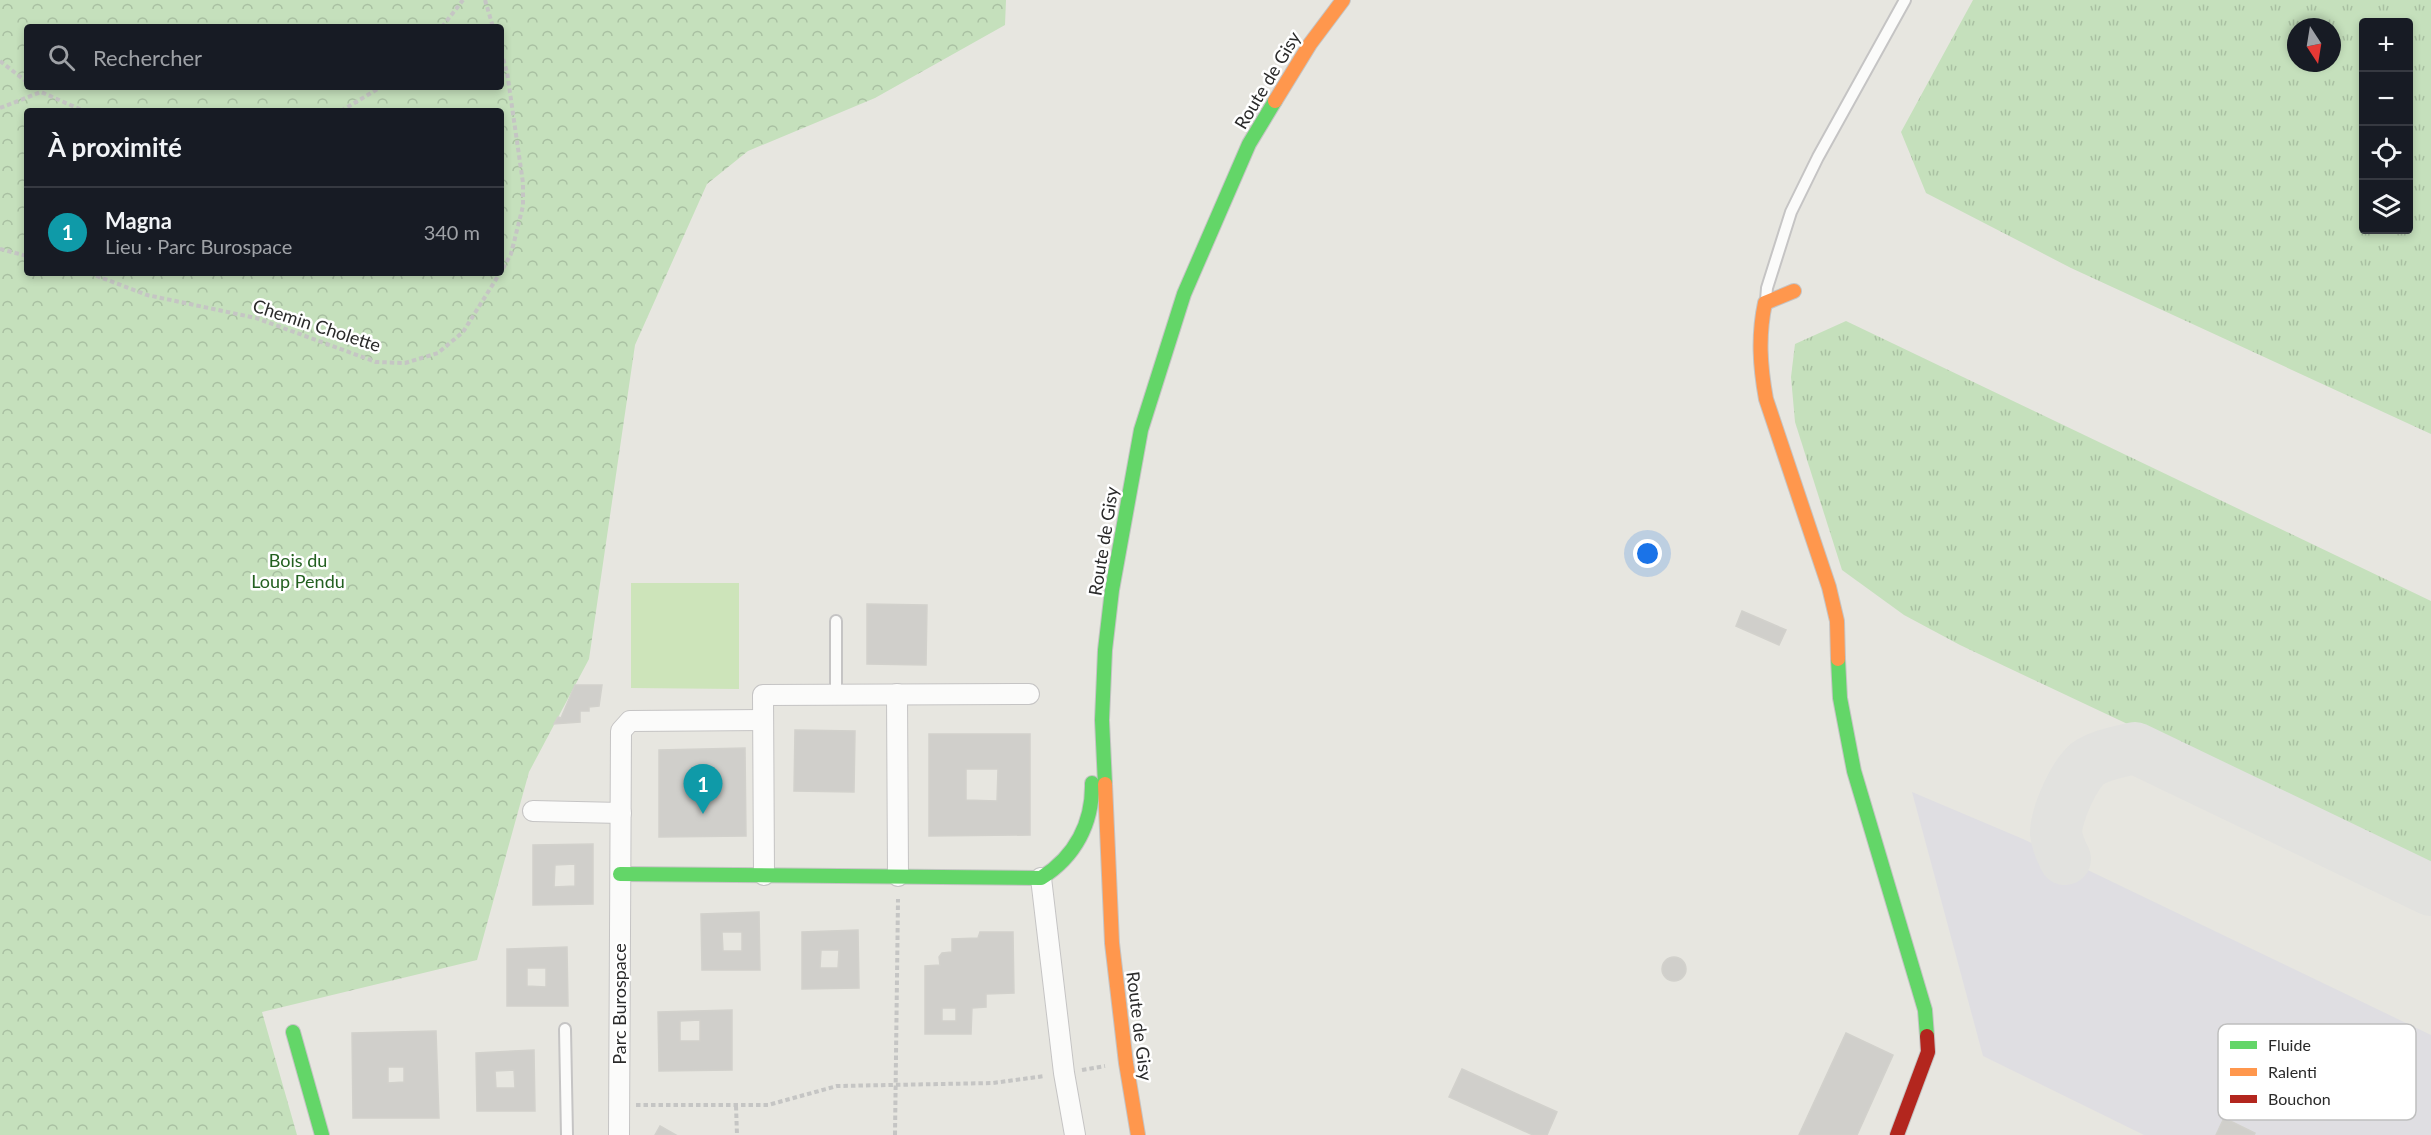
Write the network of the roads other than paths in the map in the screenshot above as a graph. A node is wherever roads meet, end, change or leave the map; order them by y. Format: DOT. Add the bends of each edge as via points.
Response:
graph roads {
  1 [pos="1343,0"];
  2 [pos="1905,0"];
  3 [pos="1794,291"];
  4 [pos="1765,303"];
  5 [pos="836,621"];
  6 [pos="1106,650"];
  7 [pos="836,694"];
  8 [pos="897,694"];
  9 [pos="1029,694"];
  10 [pos="763,720"];
  11 [pos="533,811"];
  12 [pos="621,813"];
  13 [pos="620,874"];
  14 [pos="764,875"];
  15 [pos="898,876"];
  16 [pos="1041,878"];
  17 [pos="565,1029"];
  18 [pos="293,1032"];
  19 [pos="322,1135"];
  20 [pos="567,1135"];
  21 [pos="619,1135"];
  22 [pos="1075,1135"];
  23 [pos="1138,1135"];
  24 [pos="1897,1135"];
  1 -- 6 [label="street, Route de Gisy" via="1310,44 1249,144 1184,294 1142,430 1112,590"];
  2 -- 4 [label="lane" via="1791,212"];
  3 -- 4 [label="street"];
  4 -- 24 [label="street" via="1758,350 1766,399 1829,586 1837,621 1840,698 1854,771 1925,1010 1928,1052"];
  5 -- 7 [label="lane"];
  6 -- 16 [label="street" via="1094,711 1091,807 1083,832 1069,855 1054,872"];
  6 -- 23 [label="street, Route de Gisy" via="1102,720 1112,943"];
  7 -- 8 [label="street"];
  7 -- 10 [label="street" via="763,694"];
  8 -- 9 [label="street"];
  8 -- 15 [label="street"];
  10 -- 12 [label="street, Parc Burospace" via="630,721 621,731"];
  10 -- 14 [label="street"];
  11 -- 12 [label="street"];
  12 -- 13 [label="street, Parc Burospace"];
  13 -- 14 [label="street"];
  13 -- 21 [label="street, Parc Burospace"];
  14 -- 15 [label="street"];
  15 -- 16 [label="street"];
  16 -- 22 [label="street"];
  17 -- 20 [label="lane"];
  18 -- 19 [label="street"];
}
